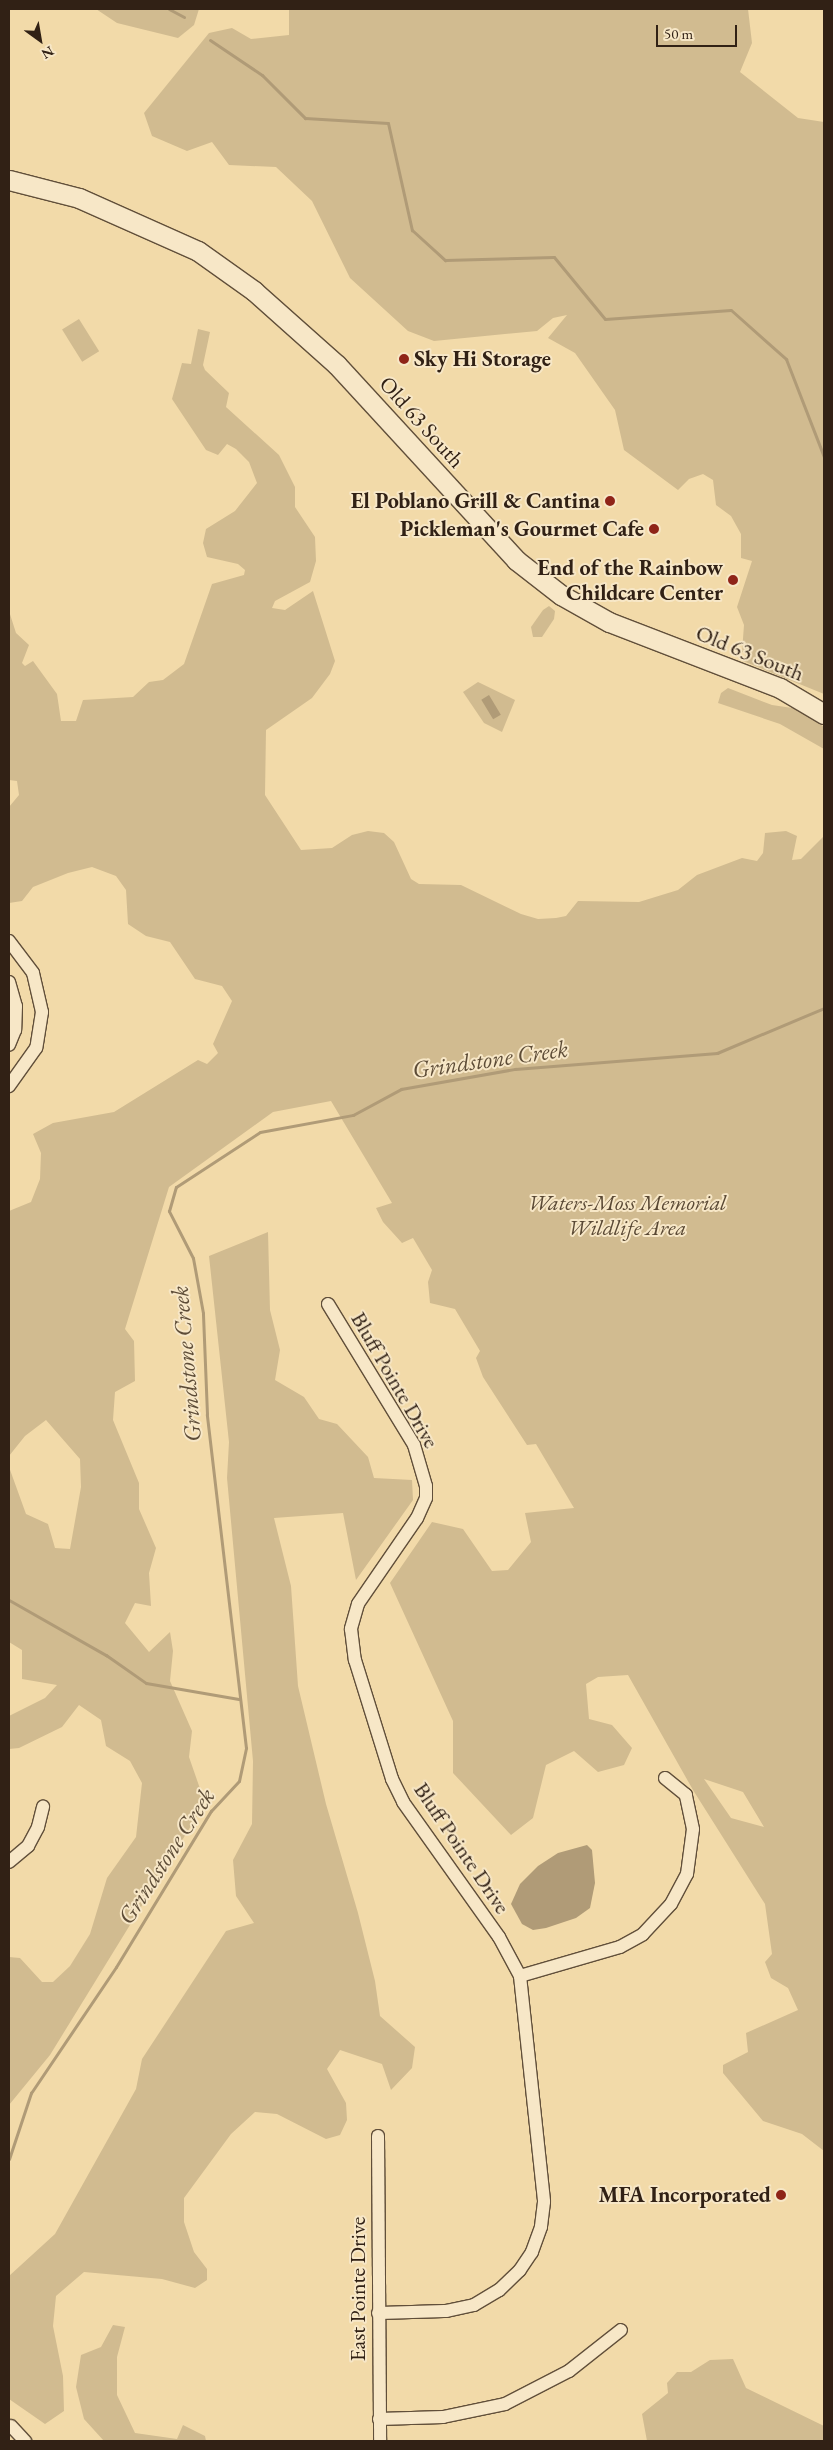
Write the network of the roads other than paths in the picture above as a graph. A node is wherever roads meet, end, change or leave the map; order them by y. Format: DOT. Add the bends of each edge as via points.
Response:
graph roads {
  1 [pos="9,180"];
  2 [pos="824,714"];
  3 [pos="9,941"];
  4 [pos="9,982"];
  5 [pos="9,1045"];
  6 [pos="9,1086"];
  7 [pos="328,1304"];
  8 [pos="665,1778"];
  9 [pos="43,1807"];
  10 [pos="9,1862"];
  11 [pos="520,1976"];
  12 [pos="378,2136"];
  13 [pos="378,2313"];
  14 [pos="620,2330"];
  15 [pos="378,2419"];
  16 [pos="11,2426"];
  17 [pos="25,2441"];
  18 [pos="380,2441"];
  1 -- 2 [label="main road, Old 63 South" via="79,198 198,251 254,291 337,365 516,560 561,595 609,622 780,688"];
  3 -- 6 [label="street" via="32,973 42,1012 36,1048"];
  4 -- 5 [label="street" via="16,1006 15,1030"];
  7 -- 11 [label="street, Bluff Pointe Drive" via="414,1444 426,1486 426,1498 417,1518 358,1604 351,1629 355,1660 392,1779 403,1802 499,1937"];
  8 -- 11 [label="street" via="686,1795 693,1828 687,1874 671,1904 643,1934 620,1947"];
  9 -- 10 [label="street" via="38,1827 28,1846"];
  11 -- 13 [label="street, Bluff Pointe Drive" via="544,2202 541,2227 532,2252 520,2270 499,2290 474,2305 446,2311"];
  12 -- 13 [label="street, East Pointe Drive"];
  13 -- 15 [label="street, East Pointe Drive"];
  14 -- 15 [label="street" via="569,2371 505,2404 443,2417"];
  15 -- 18 [label="street, East Pointe Drive"];
  16 -- 17 [label="street"];
}
